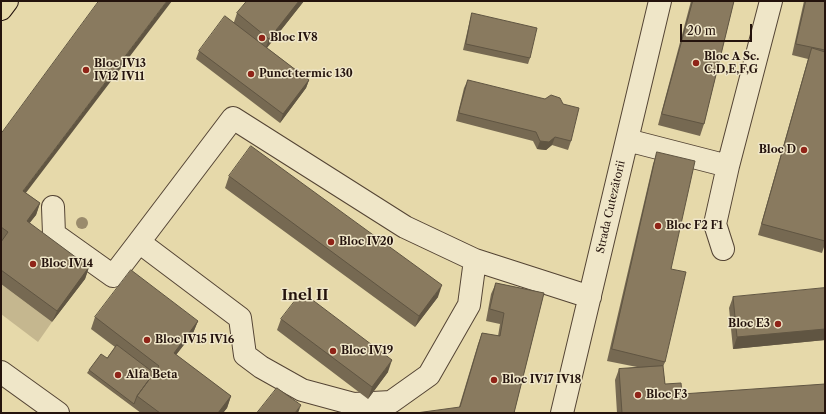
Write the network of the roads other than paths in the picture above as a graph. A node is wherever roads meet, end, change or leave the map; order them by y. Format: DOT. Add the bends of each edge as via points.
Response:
graph roads {
  1 [pos="7,1"];
  2 [pos="660,1"];
  3 [pos="771,1"];
  4 [pos="1,10"];
  5 [pos="627,140"];
  6 [pos="728,166"];
  7 [pos="53,207"];
  8 [pos="139,242"];
  9 [pos="723,249"];
  10 [pos="475,260"];
  11 [pos="590,297"];
  12 [pos="1,372"];
  13 [pos="58,413"];
  14 [pos="562,413"];
  1 -- 4 [label="main road"];
  2 -- 5 [label="street, Strada Cutezătorii"];
  3 -- 6 [label="street"];
  5 -- 6 [label="street"];
  5 -- 11 [label="street, Strada Cutezătorii"];
  6 -- 9 [label="street" via="715,224"];
  7 -- 8 [label="street" via="54,234 113,276"];
  8 -- 10 [label="street" via="233,118 405,227"];
  8 -- 10 [label="street" via="240,318 245,355 302,390 354,404 391,402 429,375 469,305"];
  10 -- 11 [label="street"];
  11 -- 14 [label="street, Strada Cutezătorii"];
  12 -- 13 [label="street"];
}
